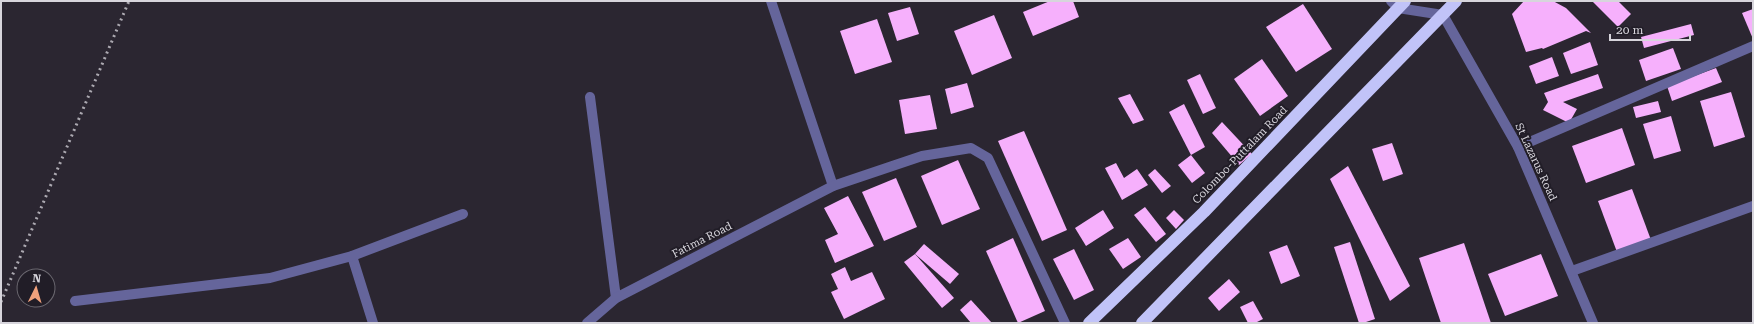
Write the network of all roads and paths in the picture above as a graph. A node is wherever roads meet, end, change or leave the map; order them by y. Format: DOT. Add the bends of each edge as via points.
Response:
graph roads {
  1 [pos="771,1"];
  2 [pos="1456,1"];
  3 [pos="1398,3"];
  4 [pos="1443,15"];
  5 [pos="1753,46"];
  6 [pos="590,97"];
  7 [pos="1518,147"];
  8 [pos="833,186"];
  9 [pos="1753,206"];
  10 [pos="463,214"];
  11 [pos="352,256"];
  12 [pos="1572,271"];
  13 [pos="616,298"];
  14 [pos="75,301"];
  15 [pos="373,323"];
  16 [pos="587,323"];
  17 [pos="1065,323"];
  18 [pos="1089,323"];
  19 [pos="1142,323"];
  20 [pos="1593,323"];
  1 -- 8 [label="street"];
  2 -- 4 [label="highway"];
  3 -- 4 [label="street"];
  3 -- 18 [label="highway, Colombo-Puttalam Road" via="1204,212"];
  4 -- 7 [label="street, St Lazarus Road"];
  4 -- 19 [label="highway"];
  5 -- 7 [label="street"];
  6 -- 13 [label="street"];
  7 -- 12 [label="street, St Lazarus Road"];
  8 -- 13 [label="street, Fatima Road"];
  8 -- 17 [label="street, Fatima Road" via="922,156 971,148 988,158"];
  9 -- 12 [label="street"];
  10 -- 11 [label="street"];
  11 -- 14 [label="street" via="270,278"];
  11 -- 15 [label="street"];
  12 -- 20 [label="street, St Lazarus Road"];
  13 -- 16 [label="street, Fatima Road"];
}
